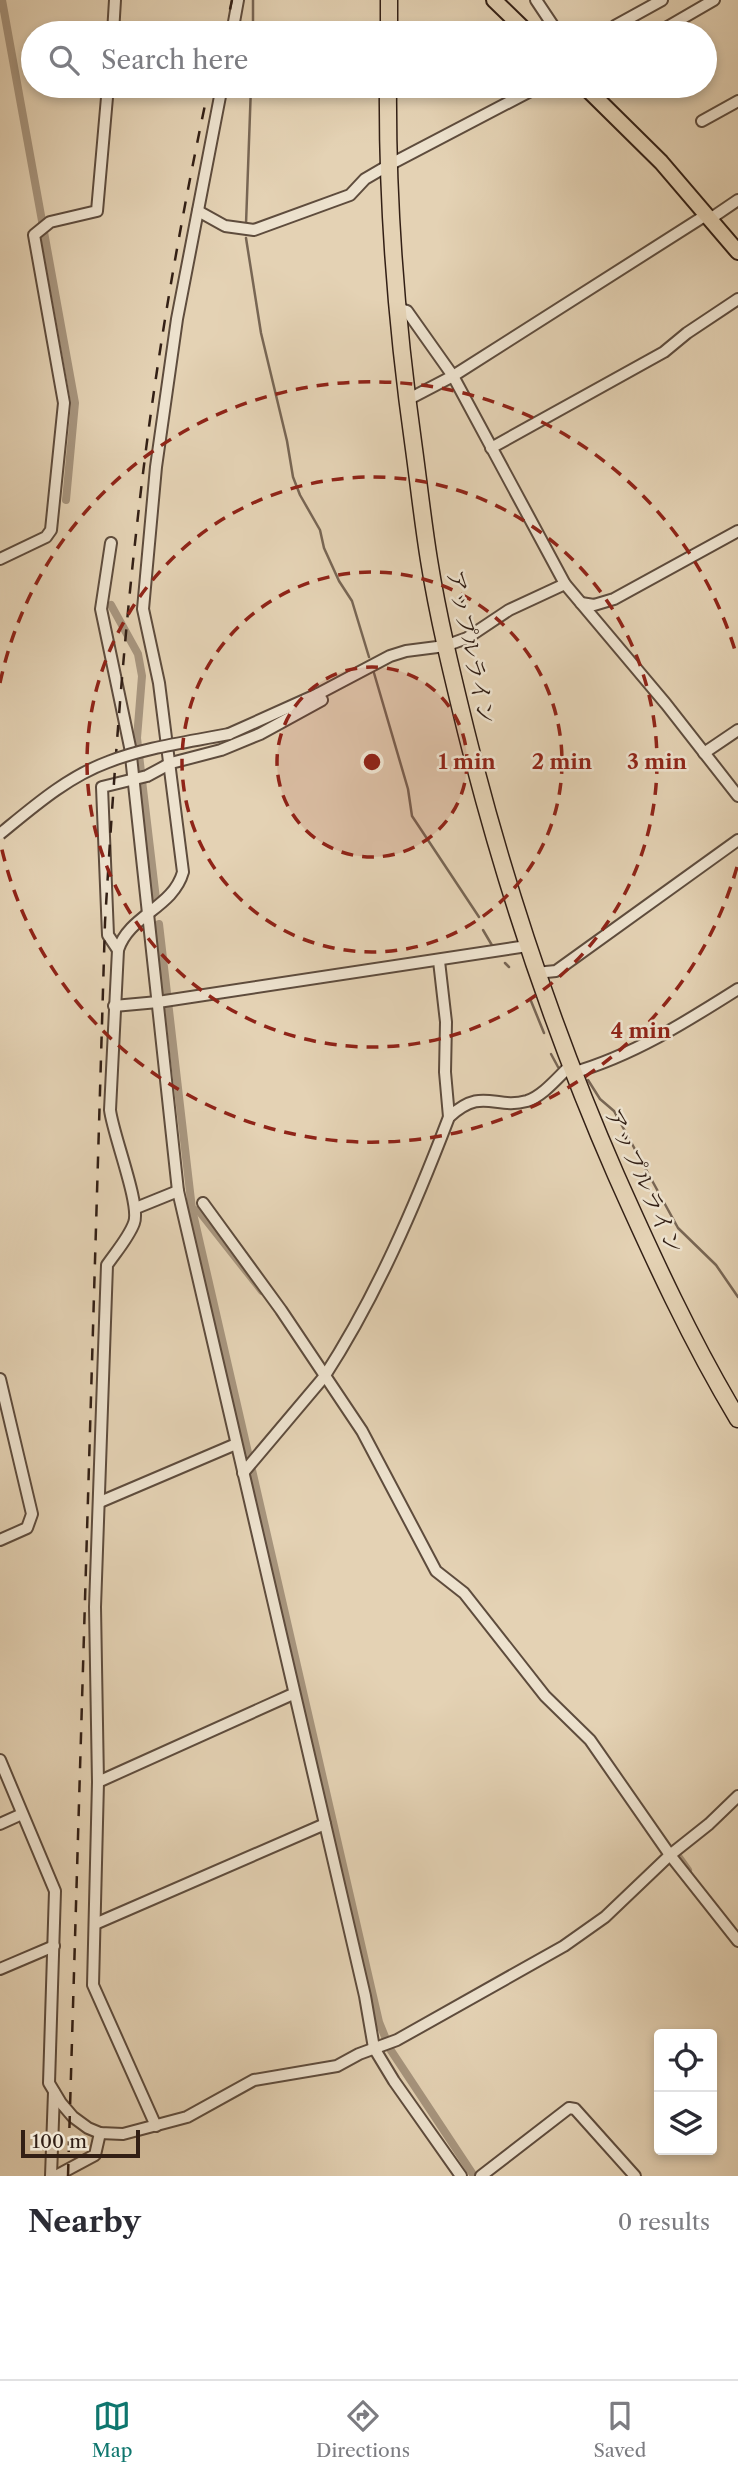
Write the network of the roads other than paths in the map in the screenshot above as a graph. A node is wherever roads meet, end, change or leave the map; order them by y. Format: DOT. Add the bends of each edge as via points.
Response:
graph roads {
  1 [pos="116,0"];
  2 [pos="239,0"];
  3 [pos="389,0"];
  4 [pos="494,0"];
  5 [pos="536,0"];
  6 [pos="662,0"];
  7 [pos="714,0"];
  8 [pos="114,21"];
  9 [pos="235,21"];
  10 [pos="388,21"];
  11 [pos="516,21"];
  12 [pos="550,21"];
  13 [pos="624,21"];
  14 [pos="678,21"];
  15 [pos="107,98"];
  16 [pos="220,98"];
  17 [pos="388,98"];
  18 [pos="517,98"];
  19 [pos="596,98"];
  20 [pos="738,101"];
  21 [pos="702,121"];
  22 [pos="389,165"];
  23 [pos="738,200"];
  24 [pos="198,211"];
  25 [pos="708,217"];
  26 [pos="738,252"];
  27 [pos="738,299"];
  28 [pos="397,308"];
  29 [pos="453,376"];
  30 [pos="407,400"];
  31 [pos="491,448"];
  32 [pos="738,531"];
  33 [pos="111,543"];
  34 [pos="0,559"];
  35 [pos="565,584"];
  36 [pos="581,603"];
  37 [pos="445,646"];
  38 [pos="318,694"];
  39 [pos="738,730"];
  40 [pos="704,753"];
  41 [pos="171,763"];
  42 [pos="139,777"];
  43 [pos="738,796"];
  44 [pos="0,834"];
  45 [pos="738,840"];
  46 [pos="149,913"];
  47 [pos="527,946"];
  48 [pos="118,950"];
  49 [pos="439,961"];
  50 [pos="537,973"];
  51 [pos="738,989"];
  52 [pos="165,1001"];
  53 [pos="114,1006"];
  54 [pos="571,1069"];
  55 [pos="449,1116"];
  56 [pos="178,1191"];
  57 [pos="203,1203"];
  58 [pos="136,1208"];
  59 [pos="324,1377"];
  60 [pos="0,1379"];
  61 [pos="738,1419"];
  62 [pos="236,1444"];
  63 [pos="248,1468"];
  64 [pos="100,1502"];
  65 [pos="0,1540"];
  66 [pos="293,1695"];
  67 [pos="0,1760"];
  68 [pos="99,1782"];
  69 [pos="738,1796"];
  70 [pos="22,1814"];
  71 [pos="325,1824"];
  72 [pos="0,1825"];
  73 [pos="670,1855"];
  74 [pos="95,1924"];
  75 [pos="738,1941"];
  76 [pos="54,1946"];
  77 [pos="0,1969"];
  78 [pos="383,2045"];
  79 [pos="54,2092"];
  80 [pos="156,2126"];
  81 [pos="100,2133"];
  82 [pos="54,2176"];
  83 [pos="461,2176"];
  84 [pos="481,2176"];
  85 [pos="635,2176"];
  1 -- 8 [label="street"];
  2 -- 9 [label="street"];
  3 -- 10 [label="highway"];
  4 -- 11 [label="main road"];
  5 -- 12 [label="street"];
  6 -- 13 [label="street"];
  7 -- 14 [label="street"];
  15 -- 34 [label="street" via="97,211 50,222 34,234 64,403 51,530 46,537"];
  16 -- 24 [label="street"];
  17 -- 22 [label="highway, アップルライン"];
  18 -- 22 [label="street"];
  19 -- 25 [label="main road"];
  20 -- 21 [label="street"];
  22 -- 24 [label="street" via="365,179 350,195 254,230 225,226"];
  22 -- 28 [label="highway, アップルライン"];
  23 -- 25 [label="street"];
  24 -- 41 [label="street" via="156,467 143,609"];
  25 -- 26 [label="main road"];
  25 -- 29 [label="street"];
  27 -- 31 [label="street" via="664,352"];
  28 -- 29 [label="street" via="407,311"];
  28 -- 30 [label="highway, アップルライン"];
  29 -- 30 [label="street"];
  29 -- 31 [label="street"];
  30 -- 37 [label="highway, アップルライン"];
  31 -- 35 [label="street"];
  32 -- 36 [label="street" via="614,599 594,605"];
  33 -- 42 [label="street" via="102,609"];
  35 -- 36 [label="street"];
  35 -- 37 [label="street"];
  36 -- 40 [label="street"];
  37 -- 38 [label="street" via="390,656"];
  37 -- 47 [label="highway, アップルライン" via="485,806"];
  38 -- 41 [label="street" via="322,700 260,734"];
  38 -- 44 [label="street, bridge" via="229,734 106,762 60,787"];
  39 -- 40 [label="street"];
  40 -- 43 [label="street"];
  41 -- 42 [label="street"];
  41 -- 46 [label="street" via="183,872 177,888"];
  42 -- 46 [label="street"];
  42 -- 48 [label="street" via="102,787 108,935"];
  45 -- 50 [label="street" via="556,971"];
  46 -- 48 [label="street" via="122,937"];
  46 -- 52 [label="street"];
  47 -- 49 [label="street"];
  47 -- 50 [label="highway, アップルライン"];
  48 -- 53 [label="street"];
  49 -- 52 [label="street"];
  49 -- 55 [label="street"];
  50 -- 54 [label="highway, アップルライン"];
  51 -- 54 [label="street" via="678,1028 591,1068"];
  52 -- 53 [label="street"];
  52 -- 56 [label="street"];
  53 -- 58 [label="street" via="110,1110"];
  54 -- 55 [label="street" via="527,1101 476,1100"];
  54 -- 61 [label="highway, アップルライン" via="660,1275"];
  55 -- 59 [label="street" via="423,1185 370,1297"];
  56 -- 58 [label="street"];
  56 -- 62 [label="street"];
  57 -- 59 [label="street"];
  58 -- 64 [label="street" via="135,1222 107,1265"];
  59 -- 63 [label="street"];
  59 -- 73 [label="street" via="362,1431 436,1571 464,1593 545,1696 590,1740"];
  60 -- 65 [label="street" via="32,1514 27,1528"];
  62 -- 63 [label="street"];
  62 -- 64 [label="street"];
  63 -- 66 [label="street"];
  64 -- 68 [label="street" via="95,1607"];
  66 -- 68 [label="street"];
  66 -- 71 [label="street"];
  67 -- 70 [label="street"];
  68 -- 74 [label="street"];
  69 -- 73 [label="street"];
  70 -- 72 [label="street"];
  70 -- 76 [label="street" via="55,1891"];
  71 -- 74 [label="street"];
  71 -- 78 [label="street" via="365,1996"];
  73 -- 75 [label="street"];
  73 -- 78 [label="street" via="605,1917 564,1946"];
  74 -- 80 [label="street" via="93,1985"];
  76 -- 77 [label="street"];
  76 -- 79 [label="street" via="49,2083"];
  78 -- 80 [label="street" via="323,2070 254,2080 187,2118"];
  78 -- 83 [label="street" via="394,2081"];
  79 -- 81 [label="street" via="73,2117"];
  79 -- 82 [label="street"];
  80 -- 81 [label="street" via="123,2134"];
  81 -- 82 [label="street" via="95,2155"];
  84 -- 85 [label="street" via="569,2108 575,2109"];
}
